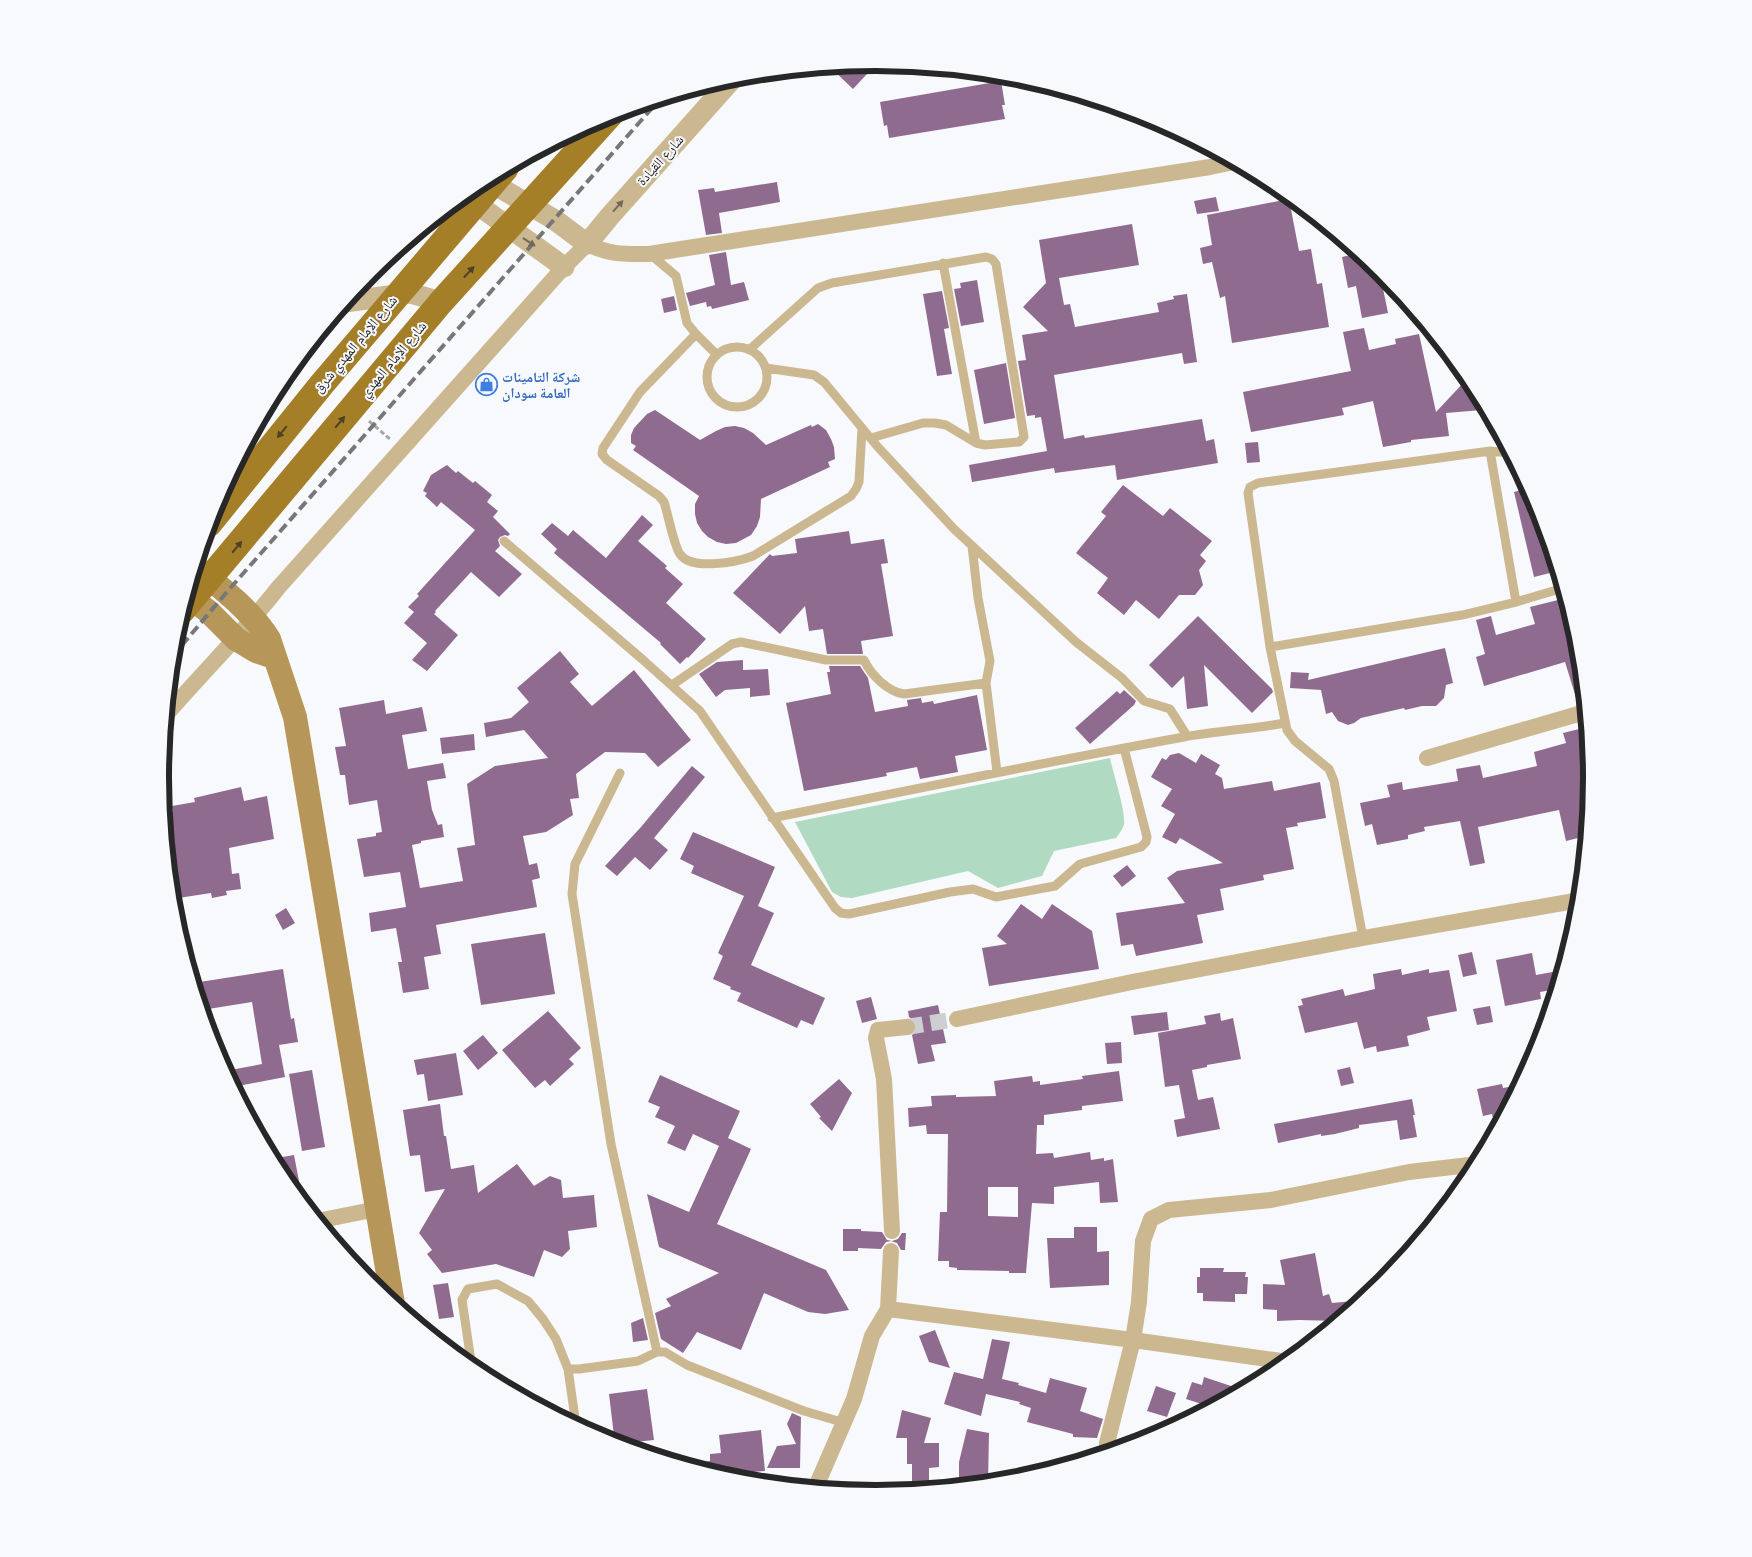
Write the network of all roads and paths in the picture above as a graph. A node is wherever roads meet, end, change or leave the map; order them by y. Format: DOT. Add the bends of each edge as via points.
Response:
graph roads {
  1 [pos="724,88"];
  2 [pos="599,128"];
  3 [pos="1226,164"];
  4 [pos="498,181"];
  5 [pos="469,200"];
  6 [pos="529,206"];
  7 [pos="509,228"];
  8 [pos="587,244"];
  9 [pos="650,254"];
  10 [pos="943,263"];
  11 [pos="564,267"];
  12 [pos="397,294"];
  13 [pos="355,300"];
  14 [pos="441,302"];
  15 [pos="696,334"];
  16 [pos="749,350"];
  17 [pos="717,355"];
  18 [pos="766,368"];
  19 [pos="862,428"];
  20 [pos="871,438"];
  21 [pos="976,442"];
  22 [pos="1490,451"];
  23 [pos="1503,452"];
  24 [pos="224,505"];
  25 [pos="504,541"];
  26 [pos="972,546"];
  27 [pos="203,573"];
  28 [pos="195,587"];
  29 [pos="1557,590"];
  30 [pos="1516,602"];
  31 [pos="191,604"];
  32 [pos="254,619"];
  33 [pos="236,639"];
  34 [pos="1270,647"];
  35 [pos="274,657"];
  36 [pos="986,683"];
  37 [pos="672,685"];
  38 [pos="173,708"];
  39 [pos="1580,713"];
  40 [pos="1285,723"];
  41 [pos="1188,736"];
  42 [pos="1124,748"];
  43 [pos="1426,758"];
  44 [pos="997,772"];
  45 [pos="620,773"];
  46 [pos="772,818"];
  47 [pos="1572,901"];
  48 [pos="1363,938"];
  49 [pos="957,1019"];
  50 [pos="907,1027"];
  51 [pos="1468,1165"];
  52 [pos="378,1209"];
  53 [pos="324,1220"];
  54 [pos="892,1232"];
  55 [pos="891,1250"];
  56 [pos="391,1293"];
  57 [pos="888,1309"];
  58 [pos="1133,1340"];
  59 [pos="657,1352"];
  60 [pos="471,1358"];
  61 [pos="1278,1361"];
  62 [pos="568,1369"];
  63 [pos="575,1418"];
  64 [pos="844,1423"];
  65 [pos="1108,1446"];
  66 [pos="818,1483"];
  8 -- 1 [label="street, شارع القيادة, one-way"];
  2 -- 6 [label="main road, شارع الإمام المهدي"];
  3 -- 9 [label="street"];
  4 -- 6 [label="street"];
  5 -- 7 [label="street"];
  5 -- 12 [label="main road, شارع الإمام المهدي شرق"];
  6 -- 7 [label="main road, شارع الإمام المهدي"];
  6 -- 8 [label="street" via="555,220"];
  7 -- 11 [label="street, one-way"];
  14 -- 7 [label="main road, شارع الإمام المهدي, one-way"];
  8 -- 9 [label="street" via="604,252"];
  8 -- 11 [label="street"];
  9 -- 15 [label="lane" via="676,276 688,323"];
  10 -- 16 [label="lane" via="818,288"];
  10 -- 21 [label="lane"];
  10 -- 21 [label="lane" via="986,256 996,264 1024,437 1019,442 985,445"];
  11 -- 32 [label="street"];
  12 -- 13 [label="street"];
  12 -- 14 [label="street" via="410,293"];
  12 -- 24 [label="main road, شارع الإمام المهدي شرق, one-way"];
  27 -- 14 [label="main road, شارع الإمام المهدي, one-way"];
  15 -- 17 [label="lane"];
  15 -- 19 [label="lane" via="640,392 602,454 664,502 679,554 686,561 697,564 740,561 753,556 851,496 859,482"];
  16 -- 17 [label="lane" via="732,348"];
  16 -- 18 [label="lane"];
  17 -- 18 [label="lane" via="708,369 708,386 718,400 733,406 750,404 757,399 766,385"];
  18 -- 19 [label="lane" via="814,376 824,382"];
  19 -- 20 [label="lane"];
  20 -- 21 [label="lane" via="923,423 935,423 946,425"];
  20 -- 26 [label="lane"];
  22 -- 23 [label="lane"];
  22 -- 30 [label="lane"];
  22 -- 34 [label="lane" via="1258,483 1250,487 1248,493"];
  25 -- 37 [label="lane"];
  26 -- 36 [label="lane" via="990,660"];
  26 -- 41 [label="lane" via="1144,701 1170,709"];
  27 -- 28 [label="main road, شارع الإمام المهدي"];
  27 -- 32 [label="main road"];
  29 -- 30 [label="lane"];
  30 -- 34 [label="lane" via="1462,615"];
  31 -- 33 [label="main road" via="209,612"];
  32 -- 33 [label="street"];
  32 -- 35 [label="main road" via="269,639"];
  33 -- 35 [label="main road"];
  33 -- 38 [label="street"];
  34 -- 40 [label="lane"];
  35 -- 52 [label="main road" via="295,717"];
  36 -- 37 [label="lane" via="898,693 869,670 864,660 826,660 741,642 732,644"];
  36 -- 44 [label="lane"];
  37 -- 46 [label="lane" via="700,711"];
  39 -- 43 [label="street"];
  40 -- 41 [label="lane"];
  40 -- 48 [label="lane" via="1290,736 1329,769 1334,781"];
  41 -- 42 [label="lane"];
  42 -- 44 [label="lane"];
  42 -- 46 [label="lane" via="1146,842 1141,847 1080,864 1055,886 996,897 972,889 841,913"];
  44 -- 46 [label="lane"];
  45 -- 59 [label="lane" via="575,864 572,894 610,1144"];
  47 -- 48 [label="street"];
  48 -- 49 [label="street"];
  50 -- 54 [label="street" via="878,1030 876,1038 884,1079"];
  51 -- 58 [label="street" via="1409,1172 1271,1200 1169,1210 1151,1220 1144,1241"];
  52 -- 53 [label="street"];
  52 -- 56 [label="main road"];
  55 -- 57 [label="street"];
  57 -- 58 [label="street"];
  57 -- 64 [label="street" via="872,1336"];
  58 -- 61 [label="street"];
  58 -- 65 [label="street"];
  59 -- 62 [label="lane" via="638,1361"];
  59 -- 64 [label="lane" via="665,1352 687,1365 804,1411"];
  60 -- 62 [label="lane" via="462,1300 468,1290 497,1284 528,1301 556,1339"];
  62 -- 63 [label="lane"];
  64 -- 66 [label="street"];
}
